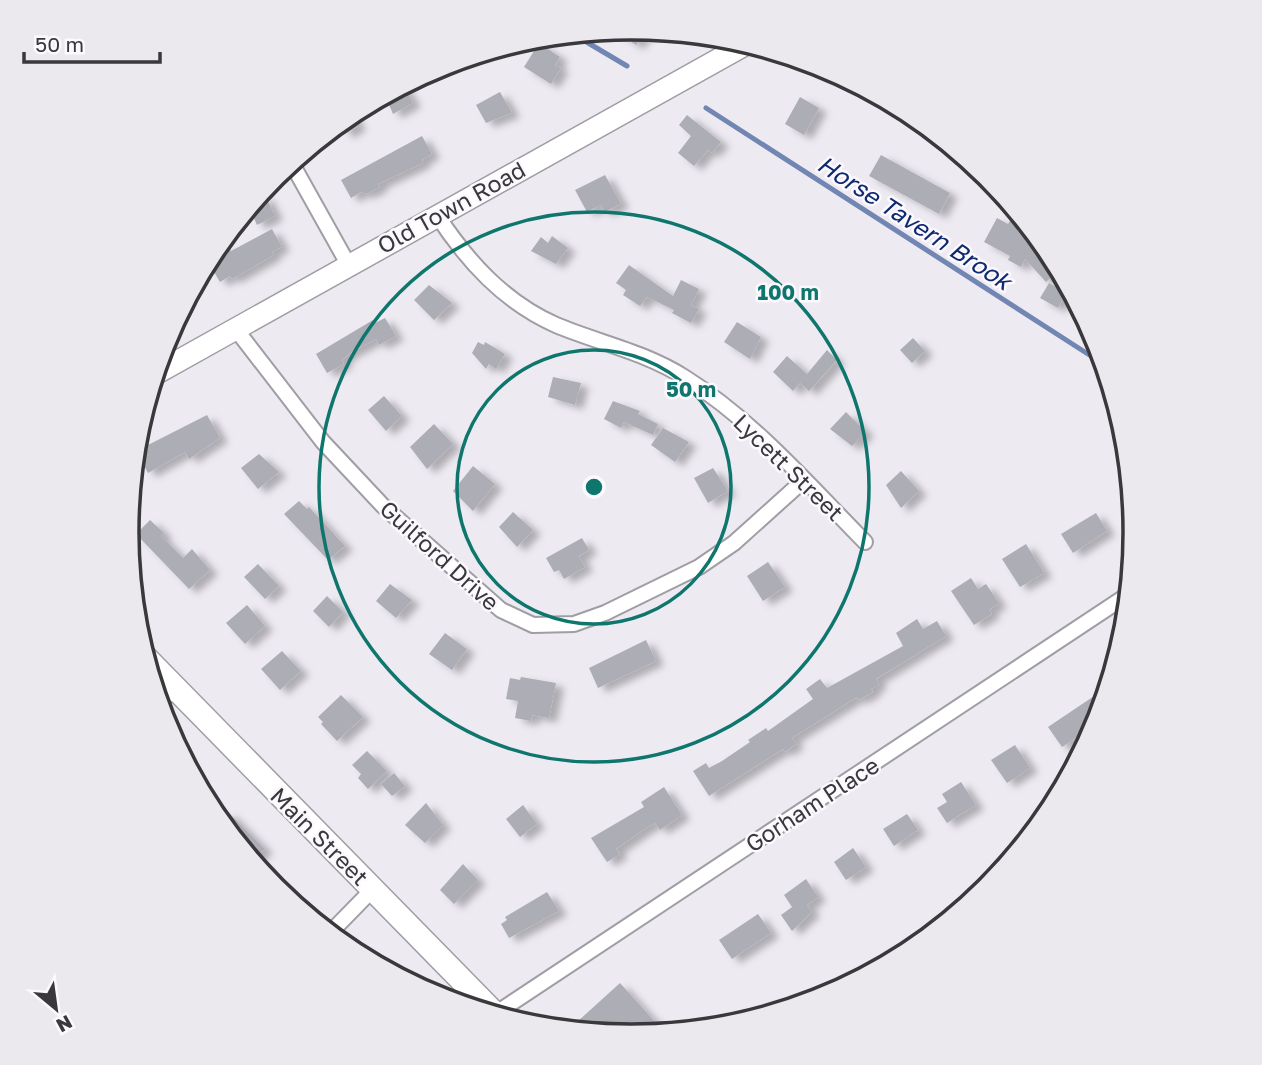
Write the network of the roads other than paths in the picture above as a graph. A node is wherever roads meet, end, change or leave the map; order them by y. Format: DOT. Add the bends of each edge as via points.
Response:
graph roads {
  1 [pos="733,51"];
  2 [pos="296,171"];
  3 [pos="437,215"];
  4 [pos="348,264"];
  5 [pos="235,328"];
  6 [pos="168,367"];
  7 [pos="804,480"];
  8 [pos="865,542"];
  9 [pos="1118,601"];
  10 [pos="159,671"];
  11 [pos="174,687"];
  12 [pos="167,696"];
  13 [pos="373,889"];
  14 [pos="336,927"];
  15 [pos="485,1002"];
  16 [pos="507,1009"];
  1 -- 3 [label="main road, Old Town Road"];
  2 -- 4 [label="street"];
  3 -- 4 [label="main road, Old Town Road"];
  3 -- 7 [label="street, Lycett Street" via="456,244 512,300 556,325 658,362 683,377 747,424"];
  4 -- 5 [label="main road, Old Town Road"];
  5 -- 6 [label="main road, Old Town Road"];
  5 -- 7 [label="street, Guilford Drive" via="323,442 383,506 501,610 533,625 573,624 605,613 699,567 734,543"];
  7 -- 8 [label="street, Lycett Street"];
  9 -- 16 [label="street, Gorham Place"];
  10 -- 11 [label="main road, Main Street"];
  11 -- 12 [label="street"];
  11 -- 13 [label="main road, Main Street"];
  13 -- 14 [label="street"];
  13 -- 15 [label="main road, Main Street"];
}
